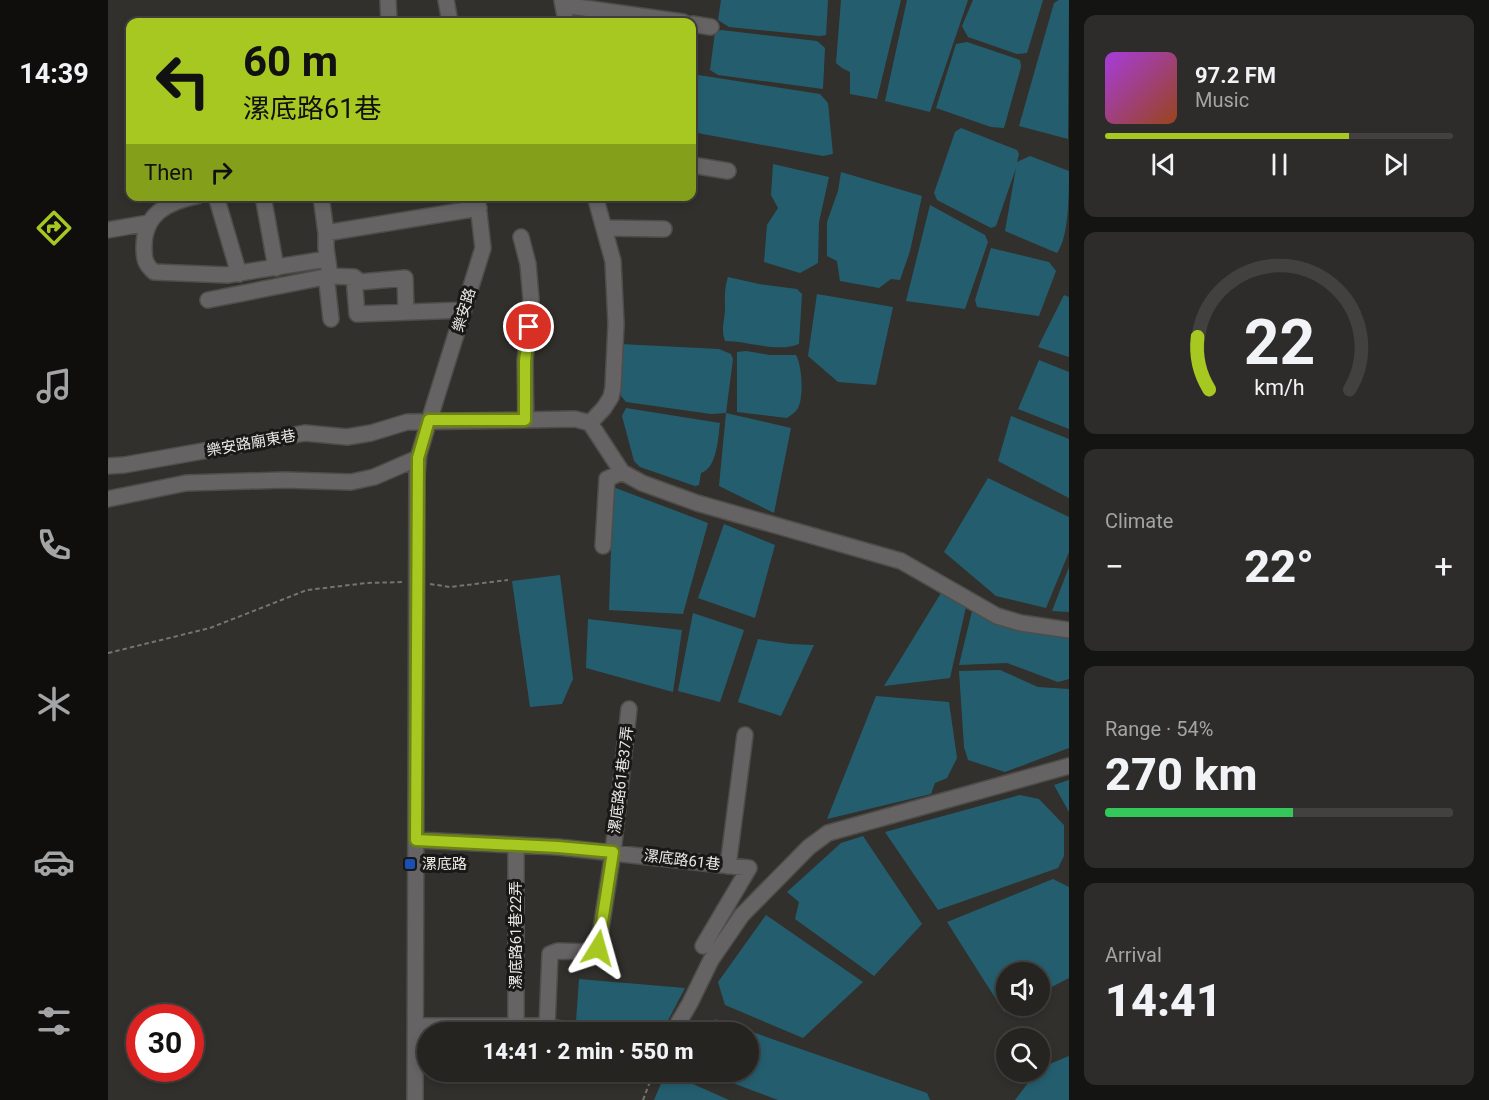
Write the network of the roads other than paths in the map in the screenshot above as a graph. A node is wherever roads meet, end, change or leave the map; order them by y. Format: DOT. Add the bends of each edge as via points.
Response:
graph roads {
  1 [pos="388,0"];
  2 [pos="446,0"];
  3 [pos="563,2"];
  4 [pos="389,18"];
  5 [pos="449,18"];
  6 [pos="565,18"];
  7 [pos="659,18"];
  8 [pos="696,25"];
  9 [pos="711,27"];
  10 [pos="696,166"];
  11 [pos="728,171"];
  12 [pos="179,201"];
  13 [pos="217,201"];
  14 [pos="264,201"];
  15 [pos="322,201"];
  16 [pos="597,201"];
  17 [pos="478,202"];
  18 [pos="148,223"];
  19 [pos="604,228"];
  20 [pos="664,229"];
  21 [pos="108,230"];
  22 [pos="326,233"];
  23 [pos="521,237"];
  24 [pos="327,259"];
  25 [pos="276,268"];
  26 [pos="239,274"];
  27 [pos="330,276"];
  28 [pos="354,277"];
  29 [pos="208,300"];
  30 [pos="464,310"];
  31 [pos="406,311"];
  32 [pos="331,319"];
  33 [pos="429,420"];
  34 [pos="525,420"];
  35 [pos="590,423"];
  36 [pos="418,458"];
  37 [pos="108,466"];
  38 [pos="622,472"];
  39 [pos="108,499"];
  40 [pos="603,546"];
  41 [pos="1069,630"];
  42 [pos="629,709"];
  43 [pos="745,735"];
  44 [pos="1069,766"];
  45 [pos="416,840"];
  46 [pos="516,845"];
  47 [pos="613,852"];
  48 [pos="728,866"];
  49 [pos="703,946"];
  50 [pos="516,1022"];
  51 [pos="546,1022"];
  52 [pos="679,1022"];
  53 [pos="417,1026"];
  54 [pos="415,1100"];
  1 -- 4 [label="street"];
  2 -- 5 [label="street"];
  3 -- 6 [label="street"];
  3 -- 7 [label="street"];
  8 -- 9 [label="street"];
  10 -- 11 [label="street"];
  12 -- 18 [label="street" via="161,209"];
  13 -- 26 [label="street"];
  14 -- 25 [label="street"];
  15 -- 22 [label="street"];
  16 -- 19 [label="street"];
  17 -- 22 [label="street"];
  17 -- 30 [label="street, 樂安路" via="483,248"];
  18 -- 21 [label="street"];
  18 -- 26 [label="street" via="144,259 154,273"];
  19 -- 20 [label="street"];
  19 -- 35 [label="street" via="613,261 613,388 604,408"];
  22 -- 24 [label="street"];
  23 -- 34 [label="street" via="531,299"];
  24 -- 25 [label="street"];
  24 -- 27 [label="street"];
  25 -- 26 [label="street"];
  27 -- 28 [label="street"];
  27 -- 29 [label="street"];
  27 -- 32 [label="street" via="327,283"];
  28 -- 31 [label="street" via="360,282 405,278"];
  28 -- 31 [label="street" via="357,315"];
  30 -- 31 [label="street"];
  30 -- 33 [label="street, 樂安路"];
  33 -- 34 [label="street, 樂安路廟東巷"];
  33 -- 36 [label="street"];
  33 -- 37 [label="street, 樂安路廟東巷" via="347,437 304,433"];
  34 -- 35 [label="street, 樂安路廟東巷" via="575,419"];
  35 -- 38 [label="street"];
  36 -- 39 [label="street" via="374,477 351,482 186,483"];
  36 -- 45 [label="street"];
  38 -- 40 [label="street" via="608,479"];
  38 -- 41 [label="street" via="698,503 901,561 997,616"];
  42 -- 47 [label="street, 漯底路61巷37弄"];
  43 -- 48 [label="street"];
  44 -- 52 [label="street" via="828,833 742,915 711,960"];
  45 -- 46 [label="street, 漯底路61巷"];
  45 -- 53 [label="street"];
  46 -- 47 [label="street, 漯底路61巷"];
  46 -- 50 [label="street, 漯底路61巷22弄"];
  47 -- 48 [label="street, 漯底路61巷"];
  47 -- 51 [label="street, 漯底路61巷37弄" via="594,950 550,954"];
  48 -- 49 [label="street, 漯底路61巷" via="749,868"];
  53 -- 54 [label="street"];
}
